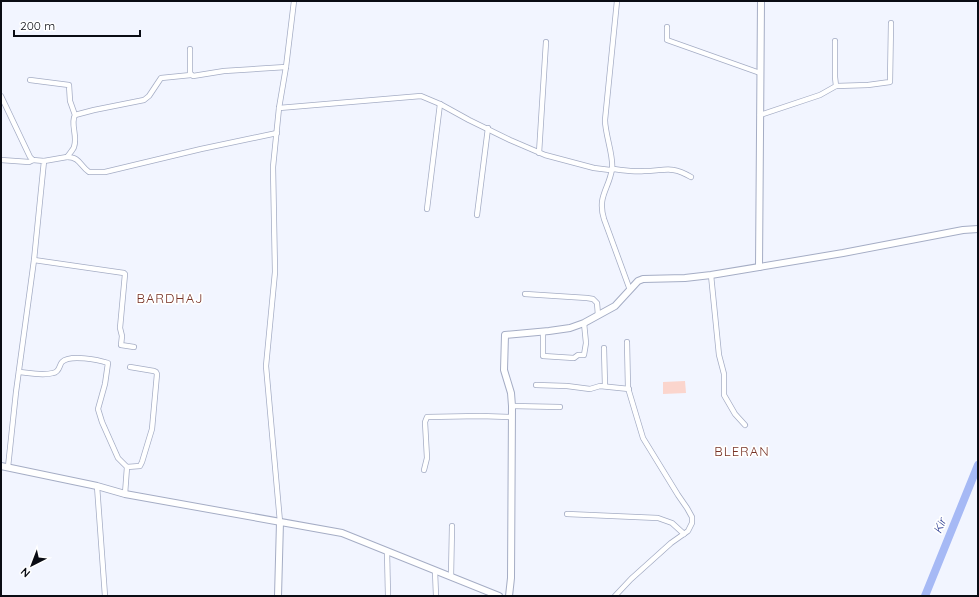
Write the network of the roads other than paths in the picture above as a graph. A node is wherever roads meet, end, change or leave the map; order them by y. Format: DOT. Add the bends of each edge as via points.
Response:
graph roads {
  1 [pos="294,1"];
  2 [pos="617,1"];
  3 [pos="761,1"];
  4 [pos="891,24"];
  5 [pos="667,26"];
  6 [pos="835,41"];
  7 [pos="546,42"];
  8 [pos="190,49"];
  9 [pos="286,67"];
  10 [pos="760,72"];
  11 [pos="190,74"];
  12 [pos="30,80"];
  13 [pos="836,86"];
  14 [pos="1,96"];
  15 [pos="440,104"];
  16 [pos="279,108"];
  17 [pos="76,115"];
  18 [pos="760,115"];
  19 [pos="488,128"];
  20 [pos="276,133"];
  21 [pos="539,153"];
  22 [pos="67,157"];
  23 [pos="1,160"];
  24 [pos="33,160"];
  25 [pos="44,162"];
  26 [pos="612,169"];
  27 [pos="692,177"];
  28 [pos="427,209"];
  29 [pos="477,215"];
  30 [pos="978,229"];
  31 [pos="34,260"];
  32 [pos="759,267"];
  33 [pos="711,275"];
  34 [pos="630,290"];
  35 [pos="525,294"];
  36 [pos="598,315"];
  37 [pos="584,323"];
  38 [pos="543,332"];
  39 [pos="627,342"];
  40 [pos="134,347"];
  41 [pos="604,348"];
  42 [pos="130,367"];
  43 [pos="19,372"];
  44 [pos="536,386"];
  45 [pos="605,386"];
  46 [pos="629,389"];
  47 [pos="512,406"];
  48 [pos="560,407"];
  49 [pos="512,417"];
  50 [pos="745,425"];
  51 [pos="1,466"];
  52 [pos="8,467"];
  53 [pos="127,467"];
  54 [pos="424,470"];
  55 [pos="97,486"];
  56 [pos="125,494"];
  57 [pos="567,514"];
  58 [pos="280,522"];
  59 [pos="452,526"];
  60 [pos="684,534"];
  61 [pos="387,552"];
  62 [pos="435,571"];
  63 [pos="451,577"];
  64 [pos="105,596"];
  65 [pos="278,596"];
  66 [pos="388,596"];
  67 [pos="436,596"];
  68 [pos="499,596"];
  69 [pos="509,596"];
  70 [pos="615,596"];
  1 -- 9 [label="street"];
  2 -- 26 [label="street" via="605,120"];
  3 -- 10 [label="street"];
  4 -- 13 [label="street" via="890,82"];
  5 -- 10 [label="street" via="667,40"];
  6 -- 13 [label="street"];
  7 -- 21 [label="street"];
  8 -- 11 [label="street"];
  9 -- 11 [label="street" via="193,76"];
  9 -- 16 [label="street"];
  10 -- 18 [label="street"];
  11 -- 17 [label="street" via="161,78 144,100"];
  12 -- 17 [label="street" via="69,85 70,101"];
  13 -- 18 [label="street" via="820,95"];
  14 -- 24 [label="street"];
  15 -- 16 [label="street" via="421,96 414,96"];
  15 -- 19 [label="street"];
  15 -- 28 [label="street"];
  16 -- 20 [label="street"];
  17 -- 22 [label="street" via="73,120 74,146"];
  18 -- 32 [label="street"];
  19 -- 21 [label="street"];
  19 -- 29 [label="street"];
  20 -- 22 [label="street" via="105,172 89,172 73,157"];
  20 -- 58 [label="street" via="273,167 275,272 266,366"];
  21 -- 26 [label="street" via="594,168"];
  22 -- 25 [label="street"];
  23 -- 24 [label="street"];
  24 -- 25 [label="street"];
  25 -- 31 [label="street"];
  26 -- 27 [label="street" via="677,170"];
  26 -- 34 [label="street" via="601,202 601,210"];
  30 -- 32 [label="street" via="942,233"];
  31 -- 40 [label="street" via="124,273 121,346"];
  31 -- 43 [label="street"];
  32 -- 33 [label="street"];
  33 -- 34 [label="street" via="647,278 638,281"];
  33 -- 50 [label="street" via="719,354 724,374 724,395 734,414"];
  34 -- 36 [label="street" via="615,306"];
  35 -- 36 [label="street" via="593,299 597,303"];
  36 -- 37 [label="street"];
  37 -- 38 [label="street"];
  37 -- 38 [label="street" via="584,355 572,358 542,356"];
  38 -- 47 [label="street" via="505,335 504,370"];
  39 -- 46 [label="street"];
  41 -- 45 [label="street"];
  42 -- 53 [label="street" via="154,371 157,374 152,429 146,448 140,466"];
  43 -- 52 [label="street"];
  43 -- 53 [label="street" via="54,373 59,370 61,363 74,358 108,363 98,409 118,458"];
  44 -- 45 [label="street" via="590,389"];
  45 -- 46 [label="street"];
  46 -- 60 [label="street" via="643,438 692,517 692,523"];
  47 -- 48 [label="street"];
  47 -- 49 [label="street"];
  49 -- 54 [label="street" via="427,417 427,458"];
  49 -- 69 [label="street"];
  51 -- 52 [label="street"];
  52 -- 55 [label="street"];
  53 -- 56 [label="street"];
  55 -- 56 [label="street"];
  55 -- 64 [label="street"];
  56 -- 58 [label="street"];
  57 -- 60 [label="street" via="658,518 672,523"];
  58 -- 61 [label="street" via="342,533"];
  58 -- 65 [label="street"];
  59 -- 63 [label="street"];
  60 -- 70 [label="street"];
  61 -- 62 [label="street"];
  61 -- 66 [label="street"];
  62 -- 63 [label="street"];
  62 -- 67 [label="street"];
  63 -- 68 [label="street"];
}
